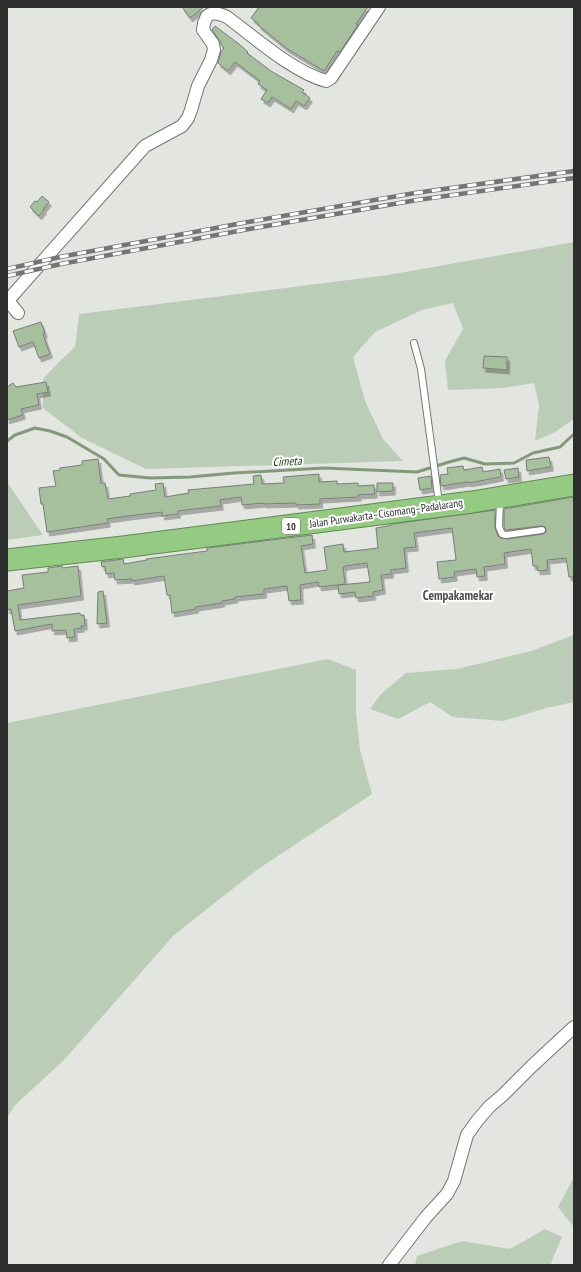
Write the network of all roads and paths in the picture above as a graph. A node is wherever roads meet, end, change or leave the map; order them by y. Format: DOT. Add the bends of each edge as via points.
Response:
graph roads {
  1 [pos="380,7"];
  2 [pos="18,313"];
  3 [pos="414,343"];
  4 [pos="574,485"];
  5 [pos="500,498"];
  6 [pos="439,506"];
  7 [pos="542,530"];
  8 [pos="7,560"];
  9 [pos="574,1027"];
  10 [pos="389,1265"];
  1 -- 2 [label="street" via="332,78 326,81 297,68 227,17 213,13 207,16 203,30 213,44 214,50 198,86 188,118 182,126 145,146 11,297 9,302"];
  3 -- 6 [label="lane" via="422,369"];
  4 -- 5 [label="highway, Jalan Purwakarta–Cisomang–Padalarang / 10"];
  5 -- 6 [label="highway, Jalan Purwakarta–Cisomang–Padalarang / 10"];
  5 -- 7 [label="lane" via="502,534"];
  6 -- 8 [label="highway, Jalan Purwakarta–Cisomang–Padalarang / 10"];
  9 -- 10 [label="street" via="489,1107 467,1135 454,1181 447,1194"];
}
